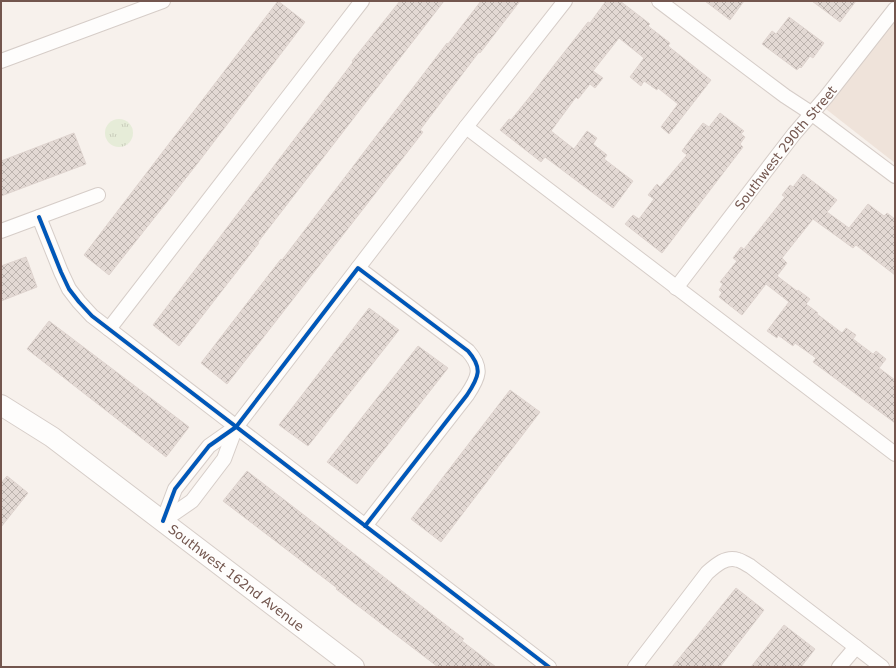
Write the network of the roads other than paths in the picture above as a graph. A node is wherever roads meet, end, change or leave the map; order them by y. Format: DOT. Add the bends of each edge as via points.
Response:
graph roads {
  1 [pos="163,1"];
  2 [pos="362,1"];
  3 [pos="565,1"];
  4 [pos="659,1"];
  5 [pos="895,9"];
  6 [pos="1,61"];
  7 [pos="811,113"];
  8 [pos="466,127"];
  9 [pos="895,176"];
  10 [pos="98,195"];
  11 [pos="39,217"];
  12 [pos="1,231"];
  13 [pos="358,268"];
  14 [pos="676,288"];
  15 [pos="109,329"];
  16 [pos="1,405"];
  17 [pos="236,427"];
  18 [pos="895,454"];
  19 [pos="163,521"];
  20 [pos="366,526"];
  21 [pos="856,647"];
  22 [pos="354,667"];
  23 [pos="549,667"];
  24 [pos="635,667"];
  25 [pos="839,667"];
  26 [pos="882,667"];
  1 -- 6 [label="street"];
  2 -- 15 [label="street"];
  3 -- 8 [label="street"];
  4 -- 7 [label="street"];
  5 -- 7 [label="street, Southwest 290th Street" via="826,98"];
  7 -- 9 [label="street"];
  7 -- 14 [label="street, Southwest 290th Street"];
  8 -- 13 [label="street"];
  8 -- 14 [label="street"];
  10 -- 11 [label="street"];
  11 -- 12 [label="street"];
  11 -- 15 [label="street" via="69,289 92,316"];
  13 -- 17 [label="street"];
  13 -- 20 [label="street" via="468,351 478,367 473,385 466,395"];
  14 -- 18 [label="street"];
  15 -- 17 [label="street"];
  16 -- 19 [label="street, Southwest 162nd Avenue" via="52,437"];
  17 -- 19 [label="street" via="209,446 175,489"];
  17 -- 19 [label="street" via="224,459 192,501"];
  17 -- 20 [label="street"];
  19 -- 22 [label="street, Southwest 162nd Avenue"];
  20 -- 23 [label="street"];
  21 -- 24 [label="street" via="750,566 739,560 730,559 718,563 707,573"];
  21 -- 25 [label="street"];
  21 -- 26 [label="street"];
}
